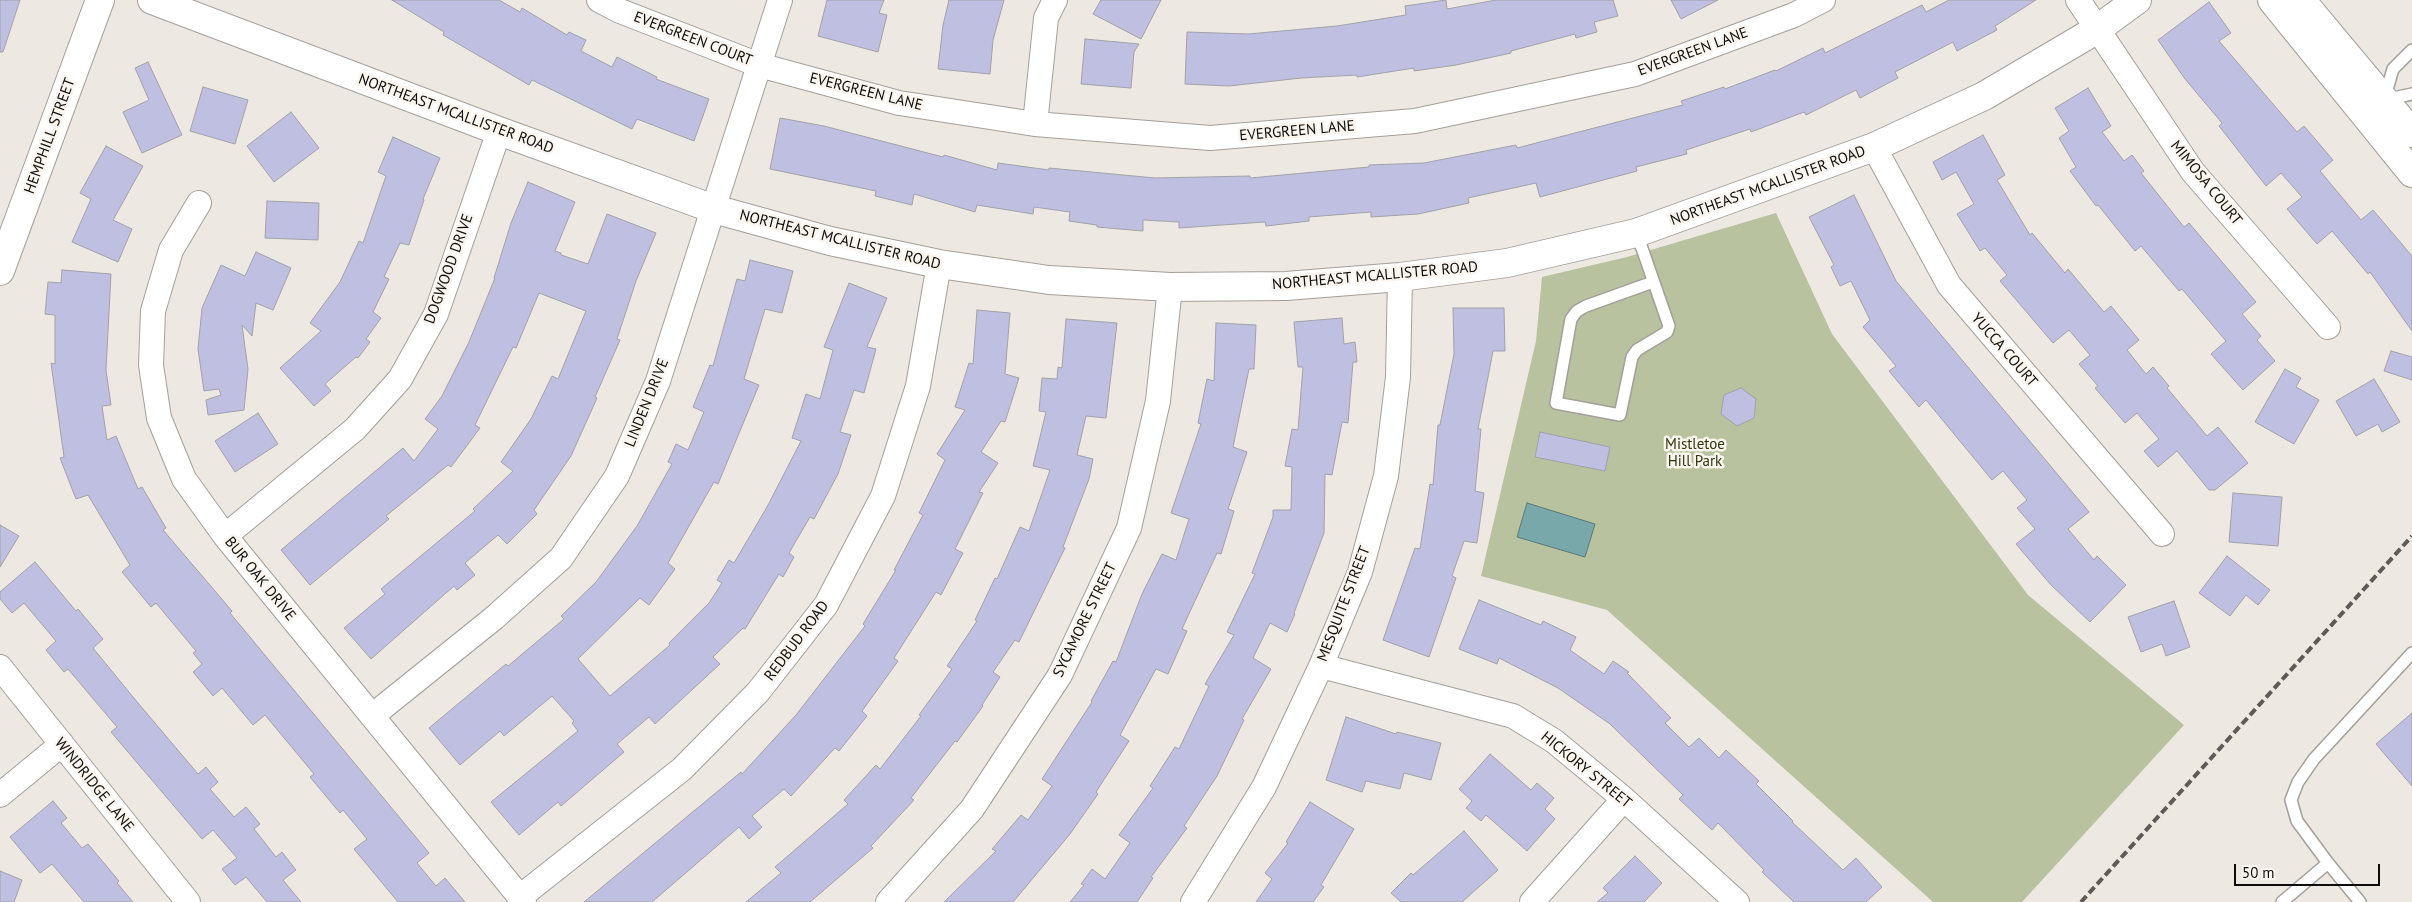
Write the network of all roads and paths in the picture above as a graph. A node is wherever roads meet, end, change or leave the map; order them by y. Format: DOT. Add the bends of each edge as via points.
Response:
graph roads {
  1 [pos="100,0"];
  2 [pos="152,0"];
  3 [pos="599,0"];
  4 [pos="780,0"];
  5 [pos="1055,0"];
  6 [pos="1823,0"];
  7 [pos="2078,0"];
  8 [pos="2137,0"];
  9 [pos="2272,0"];
  10 [pos="2301,0"];
  11 [pos="1790,7"];
  12 [pos="2096,30"];
  13 [pos="2412,50"];
  14 [pos="759,65"];
  15 [pos="2412,94"];
  16 [pos="2384,100"];
  17 [pos="1035,124"];
  18 [pos="499,131"];
  19 [pos="2412,134"];
  20 [pos="1874,147"];
  21 [pos="2412,173"];
  22 [pos="199,203"];
  23 [pos="714,209"];
  24 [pos="1636,233"];
  25 [pos="940,264"];
  26 [pos="0,271"];
  27 [pos="1400,277"];
  28 [pos="1653,282"];
  29 [pos="1170,287"];
  30 [pos="2328,327"];
  31 [pos="2162,534"];
  32 [pos="225,536"];
  33 [pos="2412,653"];
  34 [pos="1321,666"];
  35 [pos="0,668"];
  36 [pos="372,716"];
  37 [pos="62,744"];
  38 [pos="0,795"];
  39 [pos="1624,799"];
  40 [pos="2328,863"];
  41 [pos="522,900"];
  42 [pos="188,902"];
  43 [pos="888,902"];
  44 [pos="1193,902"];
  45 [pos="1532,902"];
  46 [pos="1737,902"];
  47 [pos="2282,902"];
  48 [pos="2360,902"];
  1 -- 26 [label="street, HEMPHILL STREET"];
  2 -- 18 [label="street, NORTHEAST MCALLISTER ROAD"];
  3 -- 14 [label="street, EVERGREEN COURT"];
  4 -- 14 [label="street, LINDEN DRIVE"];
  5 -- 17 [label="street" via="1046,18"];
  6 -- 11 [label="street, EVERGREEN LANE"];
  7 -- 12 [label="street, MIMOSA COURT"];
  8 -- 12 [label="street, NORTHEAST MCALLISTER ROAD"];
  9 -- 21 [label="street"];
  10 -- 16 [label="street"];
  11 -- 17 [label="street, EVERGREEN LANE" via="1635,74 1415,121 1210,138"];
  12 -- 20 [label="street, NORTHEAST MCALLISTER ROAD" via="1984,96"];
  12 -- 30 [label="street, MIMOSA COURT" via="2193,172"];
  13 -- 16 [label="lane" via="2393,69"];
  14 -- 17 [label="street, EVERGREEN LANE" via="900,103"];
  14 -- 23 [label="street, LINDEN DRIVE"];
  15 -- 16 [label="lane"];
  16 -- 19 [label="street"];
  18 -- 23 [label="street, NORTHEAST MCALLISTER ROAD"];
  18 -- 32 [label="street, DOGWOOD DRIVE" via="436,314 400,379 355,428"];
  20 -- 24 [label="street, NORTHEAST MCALLISTER ROAD"];
  20 -- 31 [label="street, YUCCA COURT" via="1949,285"];
  22 -- 32 [label="street, BUR OAK DRIVE" via="171,250 153,311 152,364 159,418 184,479"];
  23 -- 25 [label="street, NORTHEAST MCALLISTER ROAD" via="830,241"];
  23 -- 36 [label="street, LINDEN DRIVE" via="658,381 616,476 567,550 494,618"];
  24 -- 27 [label="street, NORTHEAST MCALLISTER ROAD" via="1508,263"];
  24 -- 28 [label="lane"];
  25 -- 29 [label="street, NORTHEAST MCALLISTER ROAD" via="1049,280"];
  25 -- 41 [label="street, REDBUD ROAD" via="918,386 882,496 826,605 758,692 682,769"];
  27 -- 29 [label="street, NORTHEAST MCALLISTER ROAD" via="1286,286"];
  27 -- 34 [label="street, MESQUITE STREET" via="1398,377 1386,476 1360,572"];
  28 -- 28 [label="lane" via="1669,326 1667,332 1632,356 1620,415 1556,403 1570,319 1586,306"];
  29 -- 43 [label="street, SYCAMORE STREET" via="1158,400 1129,528 1060,675 972,809"];
  32 -- 36 [label="street, BUR OAK DRIVE"];
  33 -- 40 [label="lane" via="2314,759 2298,782 2291,800 2297,821"];
  34 -- 39 [label="street, HICKORY STREET" via="1513,716 1554,740"];
  34 -- 44 [label="street, MESQUITE STREET" via="1264,787"];
  35 -- 37 [label="street, WINDRIDGE LANE"];
  36 -- 41 [label="street, BUR OAK DRIVE"];
  37 -- 38 [label="street"];
  37 -- 42 [label="street, WINDRIDGE LANE"];
  39 -- 45 [label="street"];
  39 -- 46 [label="street, HICKORY STREET"];
  40 -- 47 [label="lane"];
  40 -- 48 [label="lane"];
}
